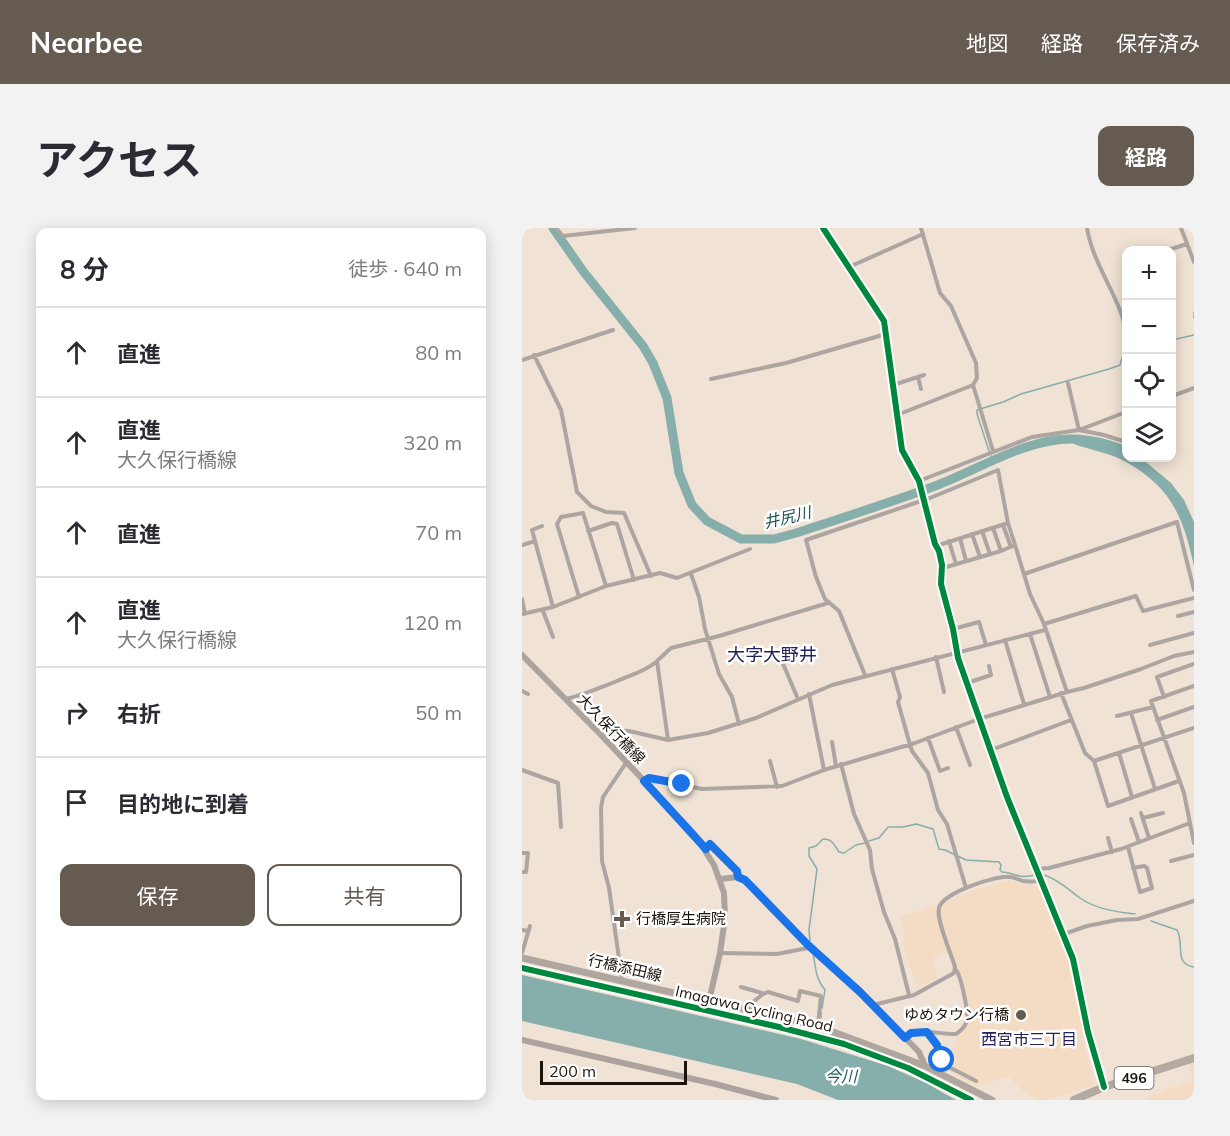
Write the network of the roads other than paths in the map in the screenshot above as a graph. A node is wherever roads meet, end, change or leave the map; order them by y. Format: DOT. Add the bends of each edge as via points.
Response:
graph roads {
  1 [pos="556,228"];
  2 [pos="635,228"];
  3 [pos="823,228"];
  4 [pos="921,228"];
  5 [pos="1087,228"];
  6 [pos="1181,228"];
  7 [pos="923,234"];
  8 [pos="1190,247"];
  9 [pos="1194,262"];
  10 [pos="849,267"];
  11 [pos="1122,319"];
  12 [pos="613,330"];
  13 [pos="886,334"];
  14 [pos="534,355"];
  15 [pos="522,360"];
  16 [pos="924,375"];
  17 [pos="918,377"];
  18 [pos="711,379"];
  19 [pos="1068,383"];
  20 [pos="893,385"];
  21 [pos="973,385"];
  22 [pos="1194,388"];
  23 [pos="921,389"];
  24 [pos="1176,395"];
  25 [pos="1122,414"];
  26 [pos="897,415"];
  27 [pos="1079,430"];
  28 [pos="1122,441"];
  29 [pos="993,451"];
  30 [pos="920,482"];
  31 [pos="924,499"];
  32 [pos="1006,524"];
  33 [pos="542,526"];
  34 [pos="993,528"];
  35 [pos="588,531"];
  36 [pos="982,531"];
  37 [pos="972,534"];
  38 [pos="960,538"];
  39 [pos="535,541"];
  40 [pos="949,541"];
  41 [pos="522,545"];
  42 [pos="936,546"];
  43 [pos="1013,546"];
  44 [pos="750,549"];
  45 [pos="1001,551"];
  46 [pos="990,554"];
  47 [pos="980,557"];
  48 [pos="966,561"];
  49 [pos="956,564"];
  50 [pos="943,568"];
  51 [pos="691,574"];
  52 [pos="1024,574"];
  53 [pos="651,576"];
  54 [pos="634,580"];
  55 [pos="606,586"];
  56 [pos="1194,590"];
  57 [pos="579,597"];
  58 [pos="1194,598"];
  59 [pos="522,599"];
  60 [pos="828,603"];
  61 [pos="553,607"];
  62 [pos="543,611"];
  63 [pos="1194,612"];
  64 [pos="524,614"];
  65 [pos="1178,616"];
  66 [pos="1044,624"];
  67 [pos="953,629"];
  68 [pos="1045,630"];
  69 [pos="1194,633"];
  70 [pos="1030,634"];
  71 [pos="553,637"];
  72 [pos="708,639"];
  73 [pos="1005,640"];
  74 [pos="986,645"];
  75 [pos="1150,645"];
  76 [pos="958,652"];
  77 [pos="1194,652"];
  78 [pos="523,657"];
  79 [pos="936,657"];
  80 [pos="781,659"];
  81 [pos="657,661"];
  82 [pos="1194,664"];
  83 [pos="989,666"];
  84 [pos="892,669"];
  85 [pos="865,675"];
  86 [pos="967,684"];
  87 [pos="1194,686"];
  88 [pos="522,692"];
  89 [pos="944,692"];
  90 [pos="1064,692"];
  91 [pos="528,694"];
  92 [pos="809,694"];
  93 [pos="1050,697"];
  94 [pos="1164,697"];
  95 [pos="566,699"];
  96 [pos="798,699"];
  97 [pos="1024,704"];
  98 [pos="1153,707"];
  99 [pos="1194,707"];
  100 [pos="1131,713"];
  101 [pos="1118,716"];
  102 [pos="980,718"];
  103 [pos="1071,720"];
  104 [pos="1157,720"];
  105 [pos="739,724"];
  106 [pos="956,727"];
  107 [pos="1194,728"];
  108 [pos="601,735"];
  109 [pos="928,738"];
  110 [pos="1164,738"];
  111 [pos="668,740"];
  112 [pos="832,742"];
  113 [pos="910,745"];
  114 [pos="1141,745"];
  115 [pos="991,750"];
  116 [pos="1119,753"];
  117 [pos="770,761"];
  118 [pos="1094,761"];
  119 [pos="627,762"];
  120 [pos="839,765"];
  121 [pos="970,765"];
  122 [pos="948,768"];
  123 [pos="522,770"];
  124 [pos="824,770"];
  125 [pos="644,781"];
  126 [pos="1179,781"];
  127 [pos="777,787"];
  128 [pos="1155,789"];
  129 [pos="1132,797"];
  130 [pos="1155,807"];
  131 [pos="1194,812"];
  132 [pos="1188,813"];
  133 [pos="1131,819"];
  134 [pos="1190,823"];
  135 [pos="561,826"];
  136 [pos="1108,838"];
  137 [pos="1149,838"];
  138 [pos="1139,842"];
  139 [pos="1194,843"];
  140 [pos="1128,847"];
  141 [pos="706,849"];
  142 [pos="1112,852"];
  143 [pos="522,853"];
  144 [pos="1194,855"];
  145 [pos="1171,861"];
  146 [pos="1133,868"];
  147 [pos="1037,869"];
  148 [pos="522,872"];
  149 [pos="738,877"];
  150 [pos="720,879"];
  151 [pos="1042,881"];
  152 [pos="966,888"];
  153 [pos="1194,901"];
  154 [pos="522,930"];
  155 [pos="1064,934"];
  156 [pos="808,945"];
  157 [pos="522,953"];
  158 [pos="720,953"];
  159 [pos="522,958"];
  160 [pos="956,970"];
  161 [pos="622,981"];
  162 [pos="741,987"];
  163 [pos="763,994"];
  164 [pos="909,996"];
  165 [pos="709,1001"];
  166 [pos="872,1005"];
  167 [pos="744,1009"];
  168 [pos="818,1026"];
  169 [pos="927,1032"];
  170 [pos="905,1038"];
  171 [pos="522,1040"];
  172 [pos="1194,1058"];
  173 [pos="925,1066"];
  174 [pos="976,1081"];
  175 [pos="1104,1087"];
  176 [pos="776,1100"];
  177 [pos="992,1100"];
  178 [pos="1074,1100"];
  1 -- 2 [label="street" via="563,236"];
  3 -- 10 [label="street"];
  4 -- 7 [label="street"];
  5 -- 11 [label="street"];
  6 -- 8 [label="street"];
  7 -- 10 [label="street"];
  7 -- 21 [label="street" via="940,293 951,306 976,363 977,378"];
  8 -- 9 [label="street"];
  10 -- 13 [label="street" via="884,321"];
  12 -- 14 [label="street"];
  13 -- 18 [label="street" via="786,363"];
  13 -- 20 [label="street"];
  14 -- 15 [label="street"];
  14 -- 53 [label="street" via="561,410 577,492 591,506 624,513"];
  16 -- 17 [label="street"];
  17 -- 20 [label="street"];
  17 -- 23 [label="street"];
  19 -- 27 [label="street"];
  20 -- 26 [label="street"];
  21 -- 26 [label="street"];
  21 -- 29 [label="street"];
  22 -- 24 [label="street"];
  25 -- 27 [label="street"];
  26 -- 30 [label="street" via="902,450"];
  27 -- 28 [label="street"];
  27 -- 29 [label="street" via="1032,438"];
  29 -- 30 [label="street"];
  30 -- 31 [label="street"];
  31 -- 32 [label="street" via="998,470"];
  31 -- 42 [label="street"];
  31 -- 60 [label="street" via="806,540"];
  32 -- 34 [label="street"];
  32 -- 43 [label="street"];
  33 -- 39 [label="street" via="532,530"];
  34 -- 36 [label="street"];
  34 -- 45 [label="street"];
  35 -- 54 [label="street" via="617,524"];
  35 -- 55 [label="street"];
  35 -- 57 [label="street" via="583,513 561,517 557,524"];
  36 -- 37 [label="street"];
  36 -- 46 [label="street"];
  37 -- 38 [label="street"];
  37 -- 47 [label="street"];
  38 -- 40 [label="street"];
  38 -- 48 [label="street"];
  39 -- 41 [label="street"];
  39 -- 61 [label="street"];
  40 -- 42 [label="street"];
  40 -- 49 [label="street"];
  42 -- 50 [label="street"];
  43 -- 45 [label="street"];
  43 -- 52 [label="street"];
  44 -- 51 [label="street"];
  45 -- 46 [label="street"];
  46 -- 47 [label="street"];
  47 -- 48 [label="street"];
  48 -- 49 [label="street"];
  49 -- 50 [label="street"];
  50 -- 67 [label="street" via="941,584"];
  51 -- 53 [label="street" via="677,578 660,573"];
  51 -- 72 [label="street"];
  52 -- 56 [label="street" via="1177,522"];
  52 -- 66 [label="street"];
  53 -- 54 [label="street"];
  54 -- 55 [label="street"];
  55 -- 57 [label="street"];
  57 -- 61 [label="street"];
  58 -- 66 [label="street" via="1143,611 1136,596"];
  59 -- 64 [label="street"];
  60 -- 72 [label="street"];
  60 -- 85 [label="street" via="839,610"];
  61 -- 62 [label="street"];
  62 -- 64 [label="street"];
  62 -- 71 [label="street"];
  63 -- 65 [label="street"];
  66 -- 68 [label="street"];
  67 -- 74 [label="street" via="978,622"];
  67 -- 76 [label="street"];
  68 -- 70 [label="street"];
  68 -- 90 [label="street"];
  69 -- 75 [label="street"];
  70 -- 73 [label="street"];
  70 -- 93 [label="street"];
  72 -- 81 [label="street" via="671,648"];
  72 -- 105 [label="street"];
  73 -- 74 [label="street"];
  73 -- 97 [label="street"];
  74 -- 76 [label="street"];
  76 -- 79 [label="street"];
  76 -- 86 [label="street"];
  77 -- 90 [label="street"];
  78 -- 95 [label="main road, 大久保行橋線"];
  79 -- 84 [label="street"];
  79 -- 89 [label="street"];
  80 -- 96 [label="street"];
  81 -- 95 [label="street" via="646,670"];
  81 -- 111 [label="street"];
  82 -- 94 [label="street" via="1157,677"];
  83 -- 86 [label="street" via="991,675"];
  84 -- 85 [label="street"];
  84 -- 113 [label="street"];
  85 -- 92 [label="street"];
  86 -- 102 [label="street"];
  87 -- 94 [label="street"];
  88 -- 91 [label="street"];
  90 -- 93 [label="street"];
  90 -- 103 [label="street"];
  92 -- 96 [label="street"];
  92 -- 124 [label="street"];
  93 -- 97 [label="street"];
  94 -- 98 [label="street" via="1151,701"];
  95 -- 108 [label="main road, 大久保行橋線"];
  96 -- 105 [label="street"];
  97 -- 102 [label="street"];
  98 -- 100 [label="street"];
  98 -- 104 [label="street"];
  99 -- 104 [label="street"];
  100 -- 101 [label="street"];
  100 -- 114 [label="street"];
  102 -- 106 [label="street"];
  102 -- 115 [label="street"];
  103 -- 115 [label="street"];
  103 -- 118 [label="street" via="1085,753"];
  104 -- 110 [label="street"];
  105 -- 111 [label="street"];
  106 -- 109 [label="street"];
  106 -- 121 [label="street"];
  107 -- 110 [label="street"];
  108 -- 111 [label="street" via="629,730"];
  108 -- 119 [label="main road, 大久保行橋線"];
  109 -- 113 [label="street"];
  109 -- 122 [label="street" via="940,771"];
  110 -- 114 [label="street"];
  110 -- 126 [label="street"];
  112 -- 120 [label="street"];
  113 -- 120 [label="street"];
  113 -- 152 [label="street" via="928,773"];
  114 -- 116 [label="street"];
  114 -- 128 [label="street"];
  115 -- 147 [label="street"];
  116 -- 118 [label="street"];
  116 -- 129 [label="street"];
  117 -- 127 [label="street"];
  118 -- 129 [label="street" via="1108,806"];
  119 -- 125 [label="main road, 大久保行橋線"];
  119 -- 161 [label="street" via="603,797 601,808 602,861"];
  120 -- 124 [label="street"];
  120 -- 164 [label="street" via="870,850"];
  123 -- 135 [label="street" via="558,783"];
  124 -- 127 [label="street"];
  125 -- 127 [label="street" via="649,778 702,789"];
  125 -- 141 [label="main road, 大久保行橋線"];
  126 -- 128 [label="street"];
  126 -- 132 [label="street"];
  128 -- 129 [label="street"];
  130 -- 137 [label="street" via="1160,813 1142,815"];
  131 -- 132 [label="street"];
  132 -- 134 [label="street"];
  133 -- 138 [label="street"];
  134 -- 137 [label="street"];
  134 -- 139 [label="street"];
  136 -- 142 [label="street"];
  137 -- 138 [label="street"];
  138 -- 140 [label="street"];
  140 -- 142 [label="street"];
  140 -- 146 [label="street"];
  141 -- 149 [label="street" via="710,844 737,871"];
  141 -- 150 [label="main road, 大久保行橋線"];
  142 -- 147 [label="street"];
  143 -- 148 [label="street" via="528,853 526,872"];
  144 -- 145 [label="street"];
  146 -- 146 [label="street" via="1140,892 1152,888 1147,868"];
  147 -- 151 [label="street"];
  149 -- 150 [label="main road"];
  149 -- 156 [label="main road"];
  150 -- 158 [label="main road, 大久保行橋線" via="725,918"];
  151 -- 152 [label="street" via="1009,877"];
  151 -- 155 [label="street"];
  152 -- 160 [label="street" via="945,899 938,910"];
  153 -- 155 [label="street" via="1138,919 1087,926"];
  154 -- 157 [label="street" via="529,928"];
  155 -- 175 [label="street"];
  156 -- 158 [label="street" via="777,954"];
  156 -- 166 [label="main road"];
  158 -- 165 [label="main road, 大久保行橋線"];
  159 -- 161 [label="main road, 行橋添田線"];
  160 -- 164 [label="street"];
  160 -- 169 [label="street" via="960,974 967,1022 956,1034"];
  161 -- 165 [label="main road, 行橋添田線"];
  162 -- 163 [label="street"];
  163 -- 167 [label="street"];
  163 -- 168 [label="street" via="798,1001 800,991 821,996"];
  164 -- 166 [label="street"];
  165 -- 167 [label="main road, 行橋添田線"];
  166 -- 170 [label="main road"];
  167 -- 168 [label="main road, 行橋添田線"];
  168 -- 173 [label="main road, 行橋添田線"];
  169 -- 170 [label="street" via="911,1033"];
  169 -- 174 [label="street" via="945,1065"];
  170 -- 173 [label="main road" via="919,1052"];
  171 -- 176 [label="main road"];
  172 -- 175 [label="highway, 496"];
  173 -- 177 [label="main road, 行橋添田線"];
  175 -- 178 [label="highway, 496"];
}
